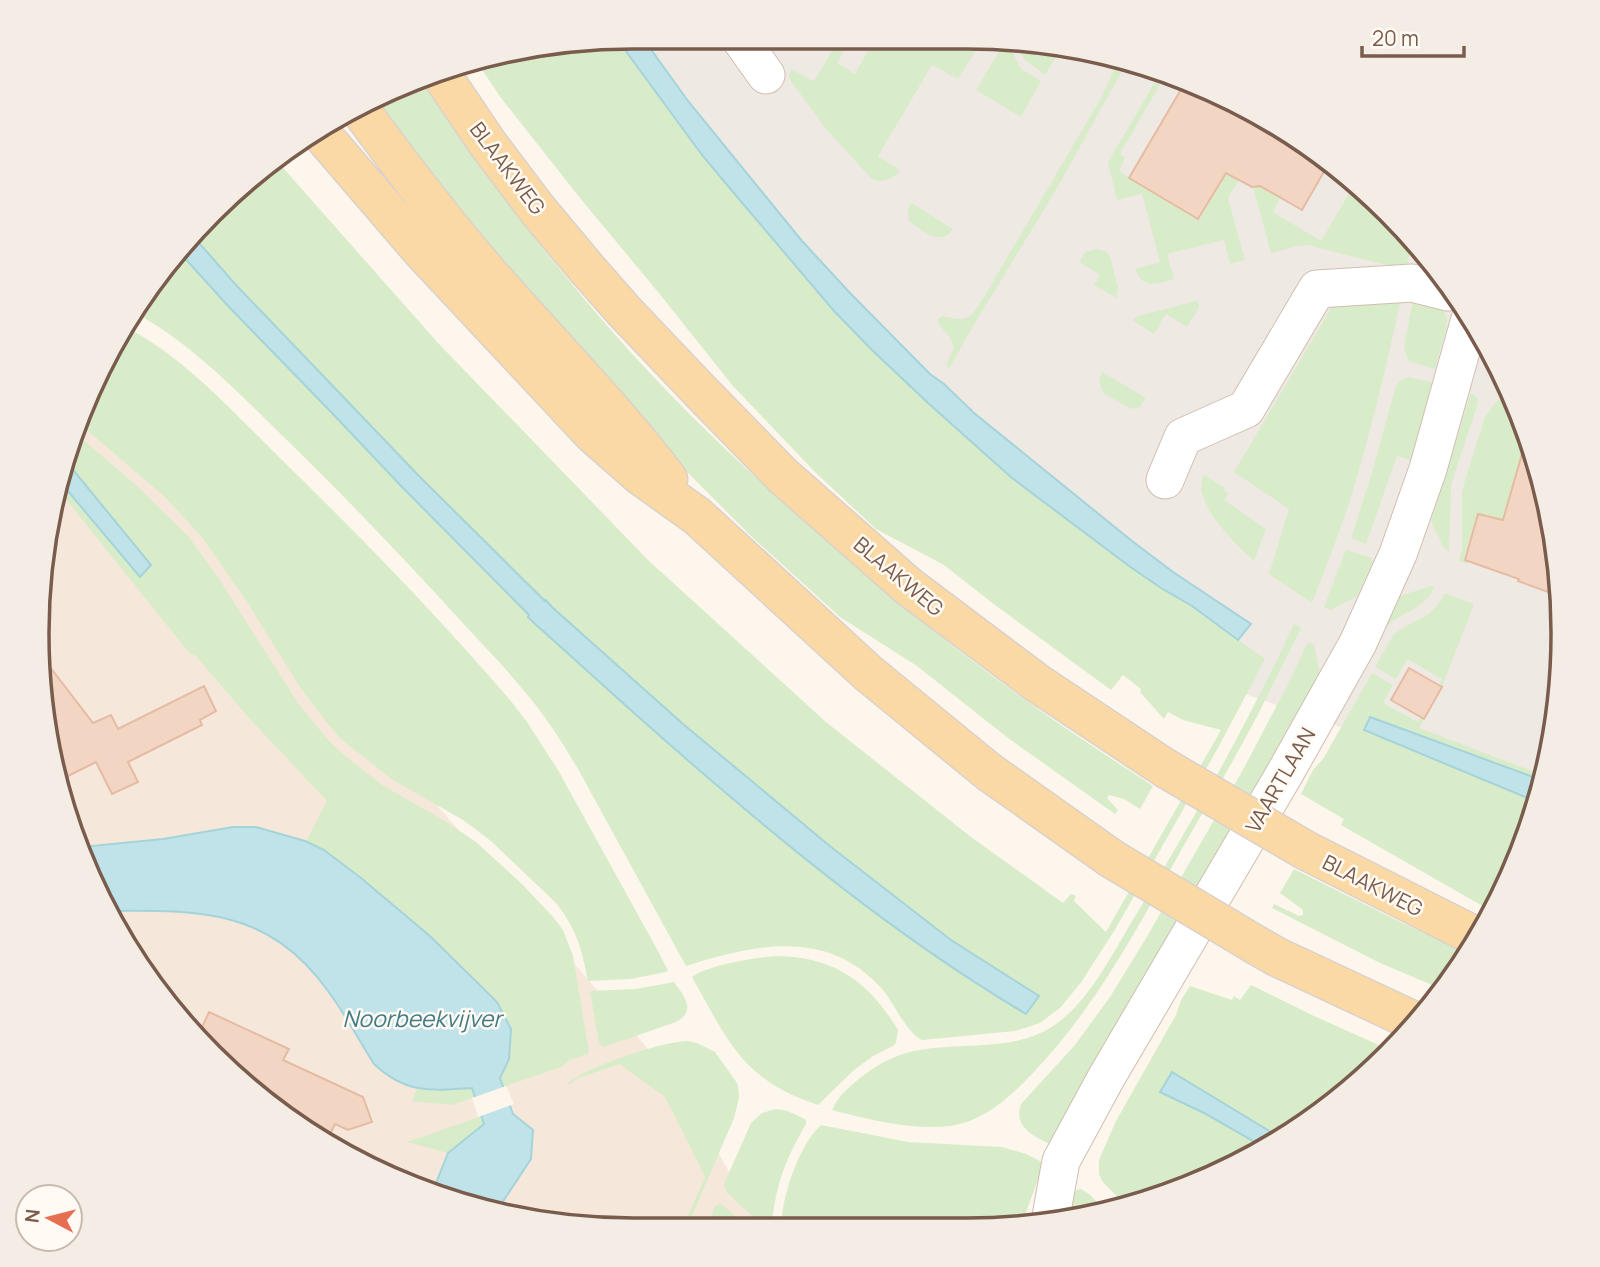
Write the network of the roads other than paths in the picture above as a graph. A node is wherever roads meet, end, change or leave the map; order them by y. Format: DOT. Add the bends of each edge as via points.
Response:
graph roads {
  1 [pos="748,49"];
  2 [pos="766,75"];
  3 [pos="445,80"];
  4 [pos="364,115"];
  5 [pos="325,138"];
  6 [pos="1438,290"];
  7 [pos="1467,331"];
  8 [pos="1164,480"];
  9 [pos="697,516"];
  10 [pos="1469,933"];
  11 [pos="1407,1018"];
  12 [pos="1052,1212"];
  1 -- 2 [label="street"];
  3 -- 10 [label="main road, BLAAKWEG, bridge" via="537,209 649,338 783,476 908,586 1037,683 1164,768 1304,850"];
  4 -- 9 [label="main road" via="487,271 634,434"];
  5 -- 9 [label="main road" via="421,250 593,434"];
  6 -- 8 [label="street" via="1412,283 1317,289 1246,409 1183,438"];
  7 -- 12 [label="street, VAARTLAAN" via="1428,469 1398,554 1358,643 1061,1161"];
  9 -- 11 [label="main road, bridge" via="868,673 989,772 1112,859 1256,945"];
}
